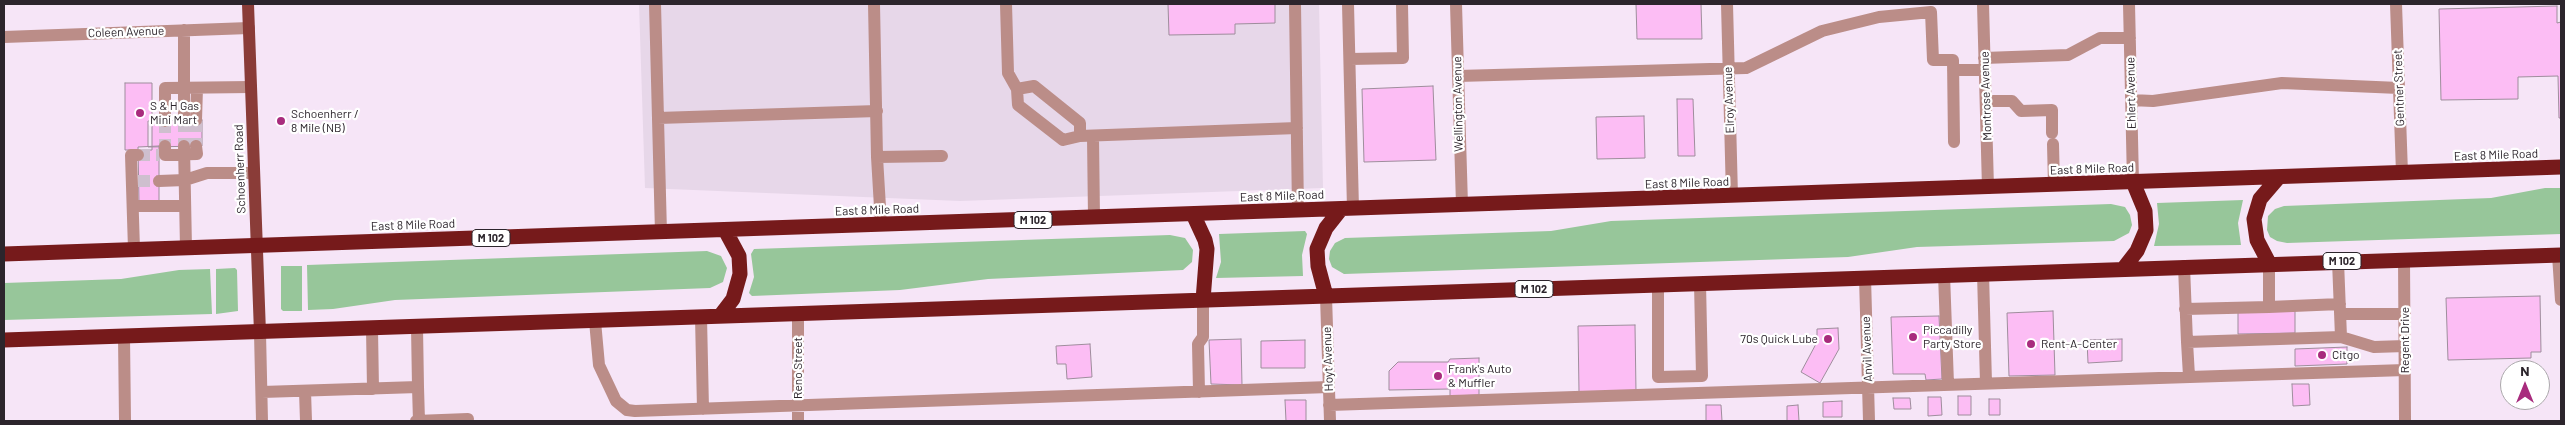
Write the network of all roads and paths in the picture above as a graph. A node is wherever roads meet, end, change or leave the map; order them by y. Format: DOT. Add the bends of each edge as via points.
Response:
graph roads {
  1 [pos="248,4"];
  2 [pos="655,4"];
  3 [pos="874,4"];
  4 [pos="1006,4"];
  5 [pos="1295,4"];
  6 [pos="1348,4"];
  7 [pos="1402,4"];
  8 [pos="1456,4"];
  9 [pos="1727,4"];
  10 [pos="1983,4"];
  11 [pos="2129,4"];
  12 [pos="2396,4"];
  13 [pos="249,28"];
  14 [pos="184,30"];
  15 [pos="4,37"];
  16 [pos="2130,38"];
  17 [pos="1350,59"];
  18 [pos="1984,64"];
  19 [pos="1728,68"];
  20 [pos="1953,70"];
  21 [pos="1458,76"];
  22 [pos="250,87"];
  23 [pos="191,88"];
  24 [pos="2399,88"];
  25 [pos="1017,89"];
  26 [pos="2131,100"];
  27 [pos="1986,101"];
  28 [pos="877,111"];
  29 [pos="658,118"];
  30 [pos="190,120"];
  31 [pos="165,121"];
  32 [pos="1297,128"];
  33 [pos="1080,136"];
  34 [pos="1093,137"];
  35 [pos="1954,142"];
  36 [pos="163,152"];
  37 [pos="138,155"];
  38 [pos="942,156"];
  39 [pos="877,157"];
  40 [pos="2561,167"];
  41 [pos="253,173"];
  42 [pos="2402,173"];
  43 [pos="2278,178"];
  44 [pos="185,180"];
  45 [pos="159,181"];
  46 [pos="2133,182"];
  47 [pos="2054,185"];
  48 [pos="1988,188"];
  49 [pos="1732,196"];
  50 [pos="1462,205"];
  51 [pos="133,206"];
  52 [pos="185,206"];
  53 [pos="1347,209"];
  54 [pos="1298,211"];
  55 [pos="1193,214"];
  56 [pos="1094,218"];
  57 [pos="881,224"];
  58 [pos="726,230"];
  59 [pos="661,233"];
  60 [pos="257,245"];
  61 [pos="186,248"];
  62 [pos="134,249"];
  63 [pos="4,254"];
  64 [pos="2560,255"];
  65 [pos="2404,259"];
  66 [pos="2338,261"];
  67 [pos="2269,263"];
  68 [pos="2184,266"];
  69 [pos="2124,268"];
  70 [pos="1983,273"];
  71 [pos="1944,274"];
  72 [pos="1865,277"];
  73 [pos="1700,283"];
  74 [pos="1658,284"];
  75 [pos="1326,296"];
  76 [pos="1203,300"];
  77 [pos="2561,300"];
  78 [pos="2269,307"];
  79 [pos="2186,309"];
  80 [pos="2340,309"];
  81 [pos="798,314"];
  82 [pos="2405,314"];
  83 [pos="720,316"];
  84 [pos="701,317"];
  85 [pos="595,321"];
  86 [pos="417,327"];
  87 [pos="372,329"];
  88 [pos="260,333"];
  89 [pos="124,336"];
  90 [pos="2341,338"];
  91 [pos="4,340"];
  92 [pos="2187,342"];
  93 [pos="2405,346"];
  94 [pos="2405,370"];
  95 [pos="2189,376"];
  96 [pos="1986,383"];
  97 [pos="1948,384"];
  98 [pos="1329,386"];
  99 [pos="1868,386"];
  100 [pos="418,387"];
  101 [pos="373,389"];
  102 [pos="306,391"];
  103 [pos="262,392"];
  104 [pos="1199,392"];
  105 [pos="1329,406"];
  106 [pos="798,407"];
  107 [pos="703,409"];
  108 [pos="468,419"];
  109 [pos="125,421"];
  110 [pos="262,421"];
  111 [pos="306,421"];
  112 [pos="417,421"];
  113 [pos="798,421"];
  114 [pos="1330,421"];
  115 [pos="1870,421"];
  116 [pos="2405,421"];
  1 -- 13 [label="main road, Schoenherr Road"];
  2 -- 29 [label="street"];
  3 -- 28 [label="street"];
  4 -- 25 [label="street" via="1008,73"];
  5 -- 32 [label="street"];
  6 -- 17 [label="street"];
  7 -- 17 [label="street" via="1403,58"];
  8 -- 21 [label="street, Wellington Avenue"];
  9 -- 19 [label="street, Elroy Avenue"];
  10 -- 18 [label="street, Montrose Avenue"];
  11 -- 16 [label="street, Ehlert Avenue"];
  12 -- 24 [label="street, Gentner Street"];
  13 -- 14 [label="street, Coleen Avenue"];
  13 -- 22 [label="main road, Schoenherr Road"];
  14 -- 15 [label="street, Coleen Avenue"];
  14 -- 23 [label="street"];
  16 -- 18 [label="street" via="2100,38 2068,54"];
  16 -- 26 [label="street, Ehlert Avenue"];
  17 -- 53 [label="street"];
  18 -- 20 [label="street"];
  18 -- 27 [label="street, Montrose Avenue"];
  19 -- 20 [label="street" via="1746,68 1822,31 1879,17 1932,12 1933,60 1953,60"];
  19 -- 21 [label="street"];
  19 -- 49 [label="street, Elroy Avenue"];
  20 -- 35 [label="street"];
  21 -- 50 [label="street, Wellington Avenue"];
  22 -- 23 [label="street"];
  22 -- 41 [label="main road, Schoenherr Road"];
  23 -- 30 [label="street"];
  23 -- 31 [label="street" via="165,88"];
  24 -- 26 [label="street" via="2282,83 2153,101"];
  24 -- 42 [label="street, Gentner Street"];
  25 -- 33 [label="street" via="1034,86 1080,123"];
  25 -- 33 [label="street" via="1018,105 1044,126 1063,140"];
  26 -- 46 [label="street, Ehlert Avenue"];
  27 -- 47 [label="street" via="2012,101 2021,111 2052,110"];
  27 -- 48 [label="street, Montrose Avenue"];
  28 -- 29 [label="street"];
  28 -- 39 [label="street"];
  29 -- 59 [label="street"];
  32 -- 34 [label="street"];
  32 -- 54 [label="street"];
  33 -- 34 [label="street"];
  34 -- 56 [label="street"];
  36 -- 44 [label="street" via="188,149"];
  37 -- 51 [label="street" via="131,155 135,182"];
  38 -- 39 [label="street"];
  39 -- 57 [label="street"];
  40 -- 42 [label="highway, East 8 Mile Road / M 102"];
  41 -- 44 [label="street" via="207,173"];
  41 -- 60 [label="main road, Schoenherr Road"];
  42 -- 43 [label="highway, East 8 Mile Road / M 102"];
  43 -- 46 [label="highway, East 8 Mile Road / M 102"];
  43 -- 67 [label="highway" via="2260,199 2254,219 2257,240"];
  44 -- 45 [label="street"];
  44 -- 52 [label="street"];
  46 -- 47 [label="highway, East 8 Mile Road / M 102"];
  46 -- 69 [label="highway" via="2145,211 2146,230 2137,251"];
  47 -- 48 [label="highway, East 8 Mile Road / M 102"];
  48 -- 49 [label="highway, East 8 Mile Road / M 102"];
  49 -- 50 [label="highway, East 8 Mile Road / M 102"];
  50 -- 53 [label="highway, East 8 Mile Road / M 102"];
  51 -- 52 [label="street"];
  51 -- 62 [label="street"];
  52 -- 61 [label="street"];
  53 -- 54 [label="highway, East 8 Mile Road / M 102"];
  53 -- 75 [label="highway" via="1326,228 1317,249"];
  54 -- 55 [label="highway, East 8 Mile Road / M 102"];
  55 -- 56 [label="highway, East 8 Mile Road / M 102"];
  55 -- 76 [label="highway" via="1207,249"];
  56 -- 57 [label="highway, East 8 Mile Road / M 102"];
  57 -- 58 [label="highway, East 8 Mile Road / M 102"];
  58 -- 59 [label="highway, East 8 Mile Road / M 102"];
  58 -- 83 [label="highway" via="739,256 740,274 733,299"];
  59 -- 60 [label="highway, East 8 Mile Road / M 102"];
  60 -- 61 [label="highway, East 8 Mile Road / M 102"];
  60 -- 88 [label="main road, Schoenherr Road"];
  61 -- 62 [label="highway, East 8 Mile Road / M 102"];
  62 -- 63 [label="highway, East 8 Mile Road / M 102"];
  64 -- 65 [label="highway, M 102"];
  64 -- 77 [label="street"];
  65 -- 66 [label="highway, M 102"];
  65 -- 82 [label="street, Regent Drive"];
  66 -- 67 [label="highway, M 102"];
  66 -- 80 [label="street"];
  67 -- 68 [label="highway, M 102"];
  67 -- 78 [label="street"];
  68 -- 69 [label="highway, M 102"];
  68 -- 79 [label="street"];
  69 -- 70 [label="highway, M 102"];
  70 -- 71 [label="highway, M 102"];
  70 -- 96 [label="street"];
  71 -- 72 [label="highway, M 102"];
  71 -- 97 [label="street"];
  72 -- 73 [label="highway, M 102"];
  72 -- 99 [label="street, Anvil Avenue"];
  73 -- 74 [label="highway, M 102"];
  73 -- 74 [label="street" via="1702,376 1658,377"];
  74 -- 75 [label="highway, M 102"];
  75 -- 76 [label="highway, M 102"];
  75 -- 98 [label="street, Hoyt Avenue"];
  76 -- 81 [label="highway, M 102"];
  76 -- 104 [label="street" via="1203,337 1198,344"];
  78 -- 79 [label="street"];
  78 -- 80 [label="street"];
  79 -- 92 [label="street"];
  80 -- 82 [label="street"];
  80 -- 90 [label="street"];
  81 -- 83 [label="highway, M 102"];
  81 -- 106 [label="street, Reno Street"];
  82 -- 93 [label="street, Regent Drive"];
  83 -- 84 [label="highway, M 102"];
  84 -- 85 [label="highway, M 102"];
  84 -- 107 [label="street"];
  85 -- 86 [label="highway, M 102"];
  85 -- 107 [label="street" via="599,365 621,406 635,411"];
  86 -- 87 [label="highway, M 102"];
  86 -- 100 [label="street"];
  87 -- 88 [label="highway, M 102"];
  87 -- 101 [label="street"];
  88 -- 89 [label="highway, M 102"];
  88 -- 103 [label="street"];
  89 -- 91 [label="highway, M 102"];
  89 -- 109 [label="street"];
  90 -- 92 [label="street"];
  90 -- 93 [label="street" via="2374,347"];
  92 -- 95 [label="street"];
  93 -- 94 [label="street, Regent Drive"];
  94 -- 95 [label="street"];
  94 -- 116 [label="street, Regent Drive"];
  95 -- 96 [label="street"];
  96 -- 97 [label="street"];
  97 -- 99 [label="street"];
  98 -- 104 [label="street"];
  98 -- 105 [label="street, Hoyt Avenue"];
  99 -- 105 [label="street"];
  99 -- 115 [label="street, Anvil Avenue"];
  100 -- 101 [label="street"];
  100 -- 112 [label="street"];
  101 -- 102 [label="street"];
  102 -- 103 [label="street"];
  102 -- 111 [label="street"];
  103 -- 110 [label="street"];
  104 -- 106 [label="street"];
  105 -- 114 [label="street, Hoyt Avenue"];
  106 -- 107 [label="street"];
  106 -- 113 [label="street, Reno Street"];
  108 -- 112 [label="street"];
}
